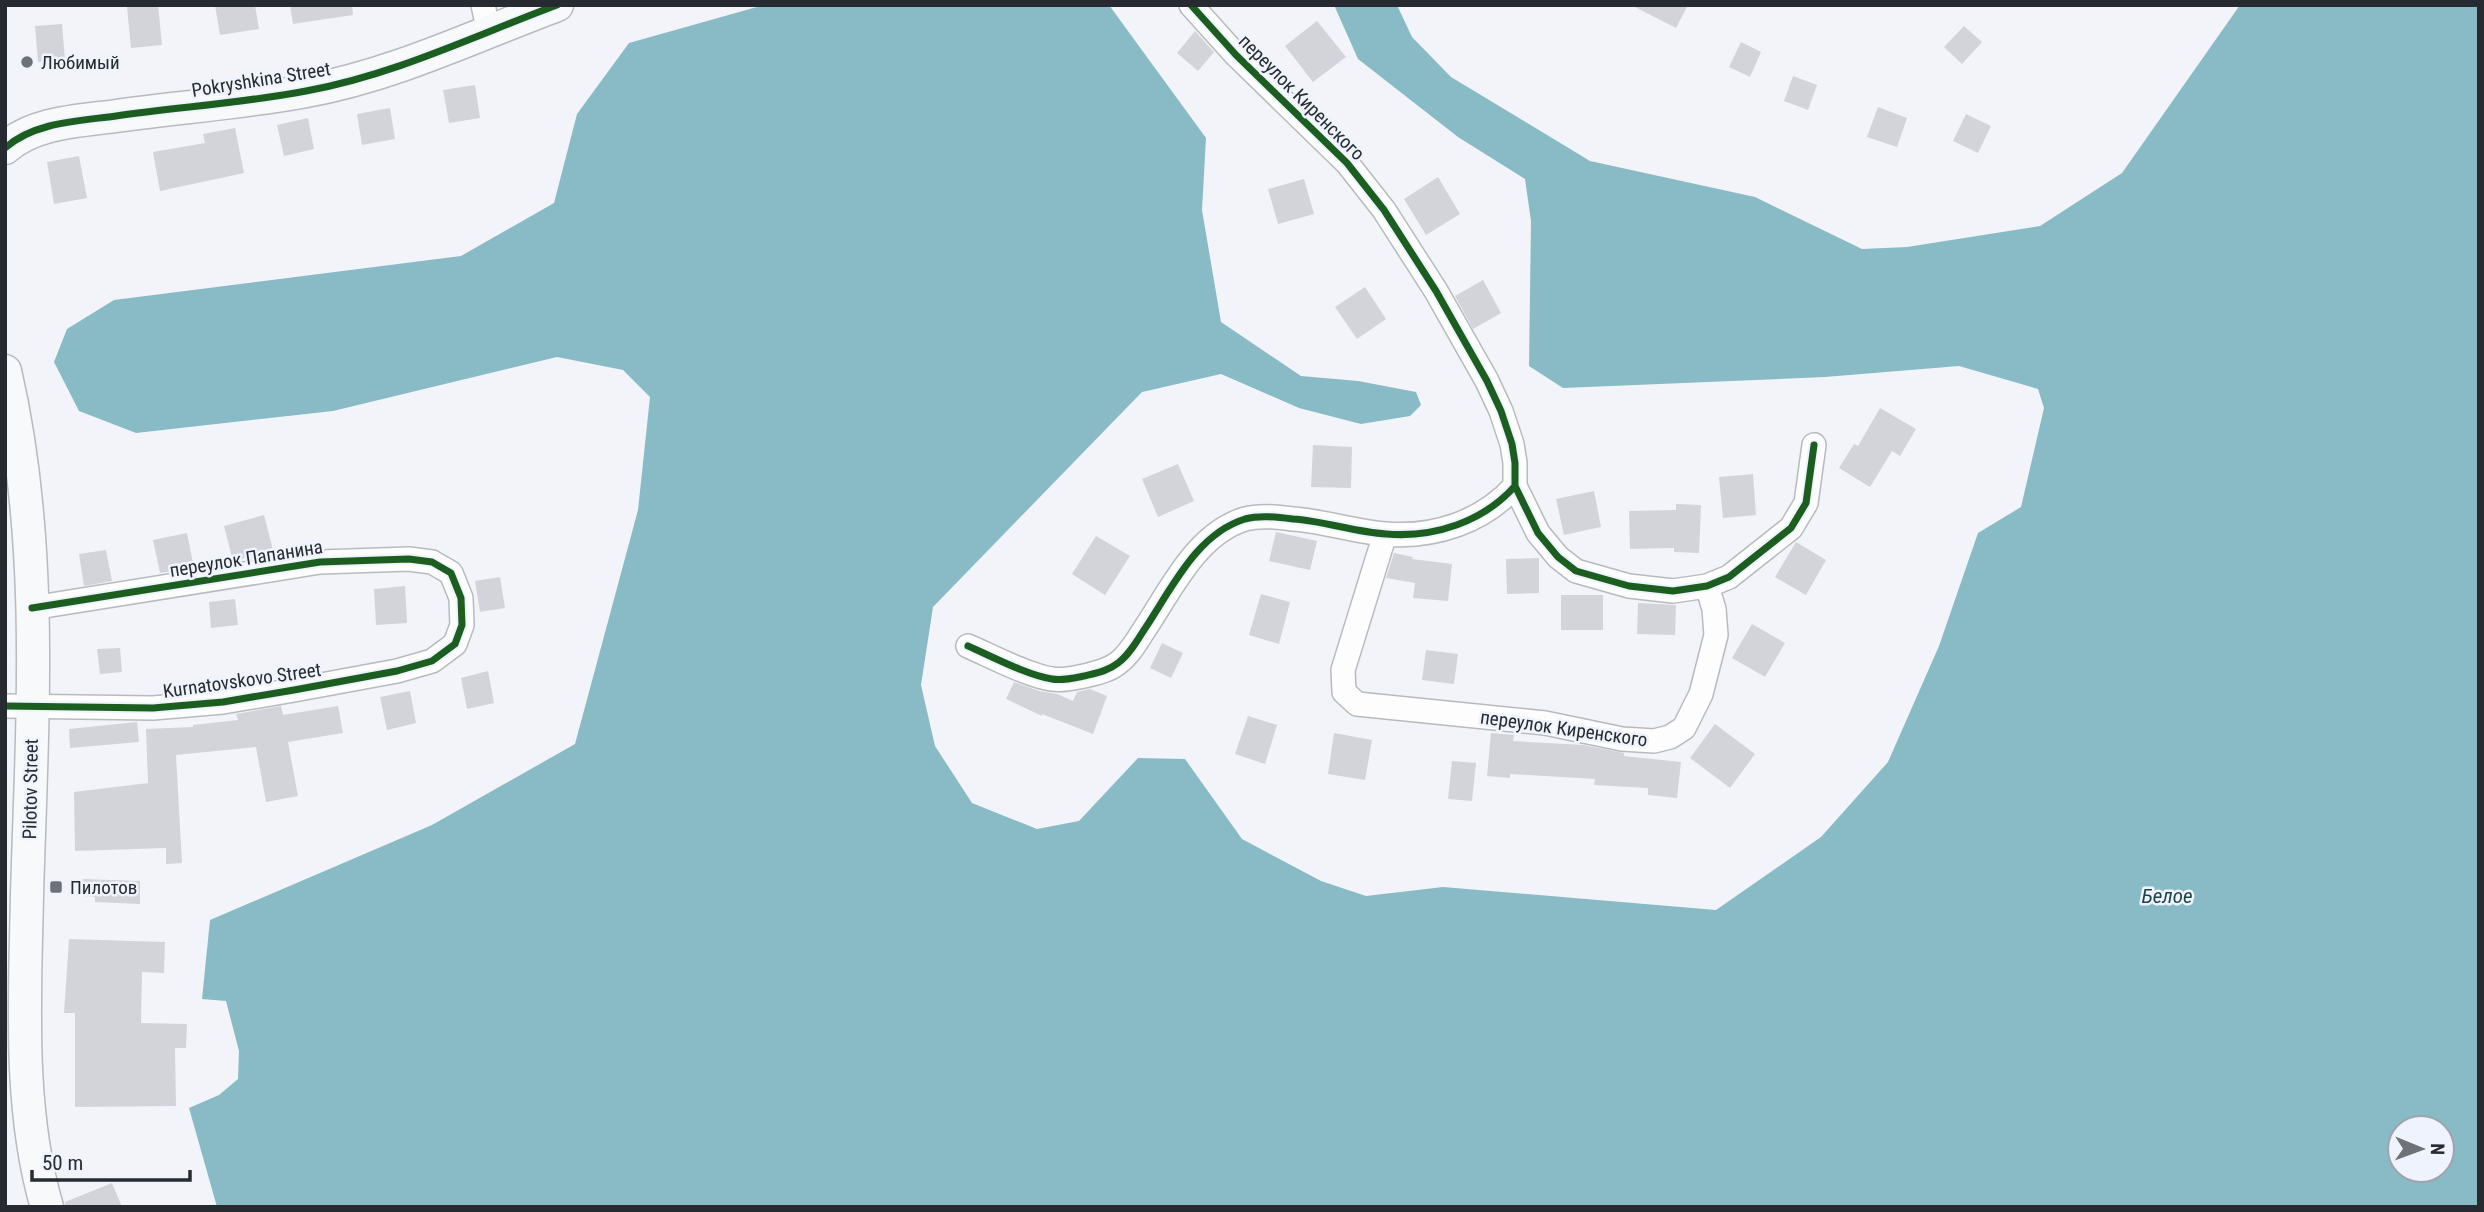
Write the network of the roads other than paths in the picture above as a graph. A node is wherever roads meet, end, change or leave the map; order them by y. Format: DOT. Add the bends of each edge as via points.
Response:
graph roads {
  1 [pos="557,5"];
  2 [pos="1191,5"];
  3 [pos="486,19"];
  4 [pos="5,148"];
  5 [pos="5,371"];
  6 [pos="1814,445"];
  7 [pos="1515,486"];
  8 [pos="1385,534"];
  9 [pos="1707,586"];
  10 [pos="32,608"];
  11 [pos="462,625"];
  12 [pos="968,646"];
  13 [pos="19,707"];
  14 [pos="47,1207"];
  1 -- 3 [label="street, Pokryshkina Street"];
  2 -- 7 [label="street, переулок Киренского" via="1347,163 1384,210 1487,381 1512,444"];
  3 -- 4 [label="street, Pokryshkina Street" via="412,63 307,91 77,121 17,137"];
  5 -- 10 [label="street, Pilotov Street" via="23,463"];
  6 -- 9 [label="street" via="1805,503 1791,528 1729,577"];
  7 -- 8 [label="street" via="1475,518 1444,529"];
  7 -- 9 [label="street, переулок Киренского" via="1538,533 1576,571 1629,586 1673,591"];
  8 -- 9 [label="street, переулок Киренского" via="1343,670 1344,692 1357,704 1545,723 1622,739 1670,737 1684,728 1700,694 1716,635"];
  8 -- 12 [label="street" via="1272,517 1248,518 1224,527 1198,550 1132,649 1102,672 1052,679"];
  10 -- 11 [label="street, переулок Папанина" via="320,562 409,559 432,562 451,573 461,598"];
  10 -- 13 [label="street, Pilotov Street"];
  11 -- 13 [label="street, Kurnatovskovo Street" via="456,644 432,661 397,671 223,702 153,708"];
  13 -- 14 [label="street, Pilotov Street" via="27,1074 32,1143"];
}
